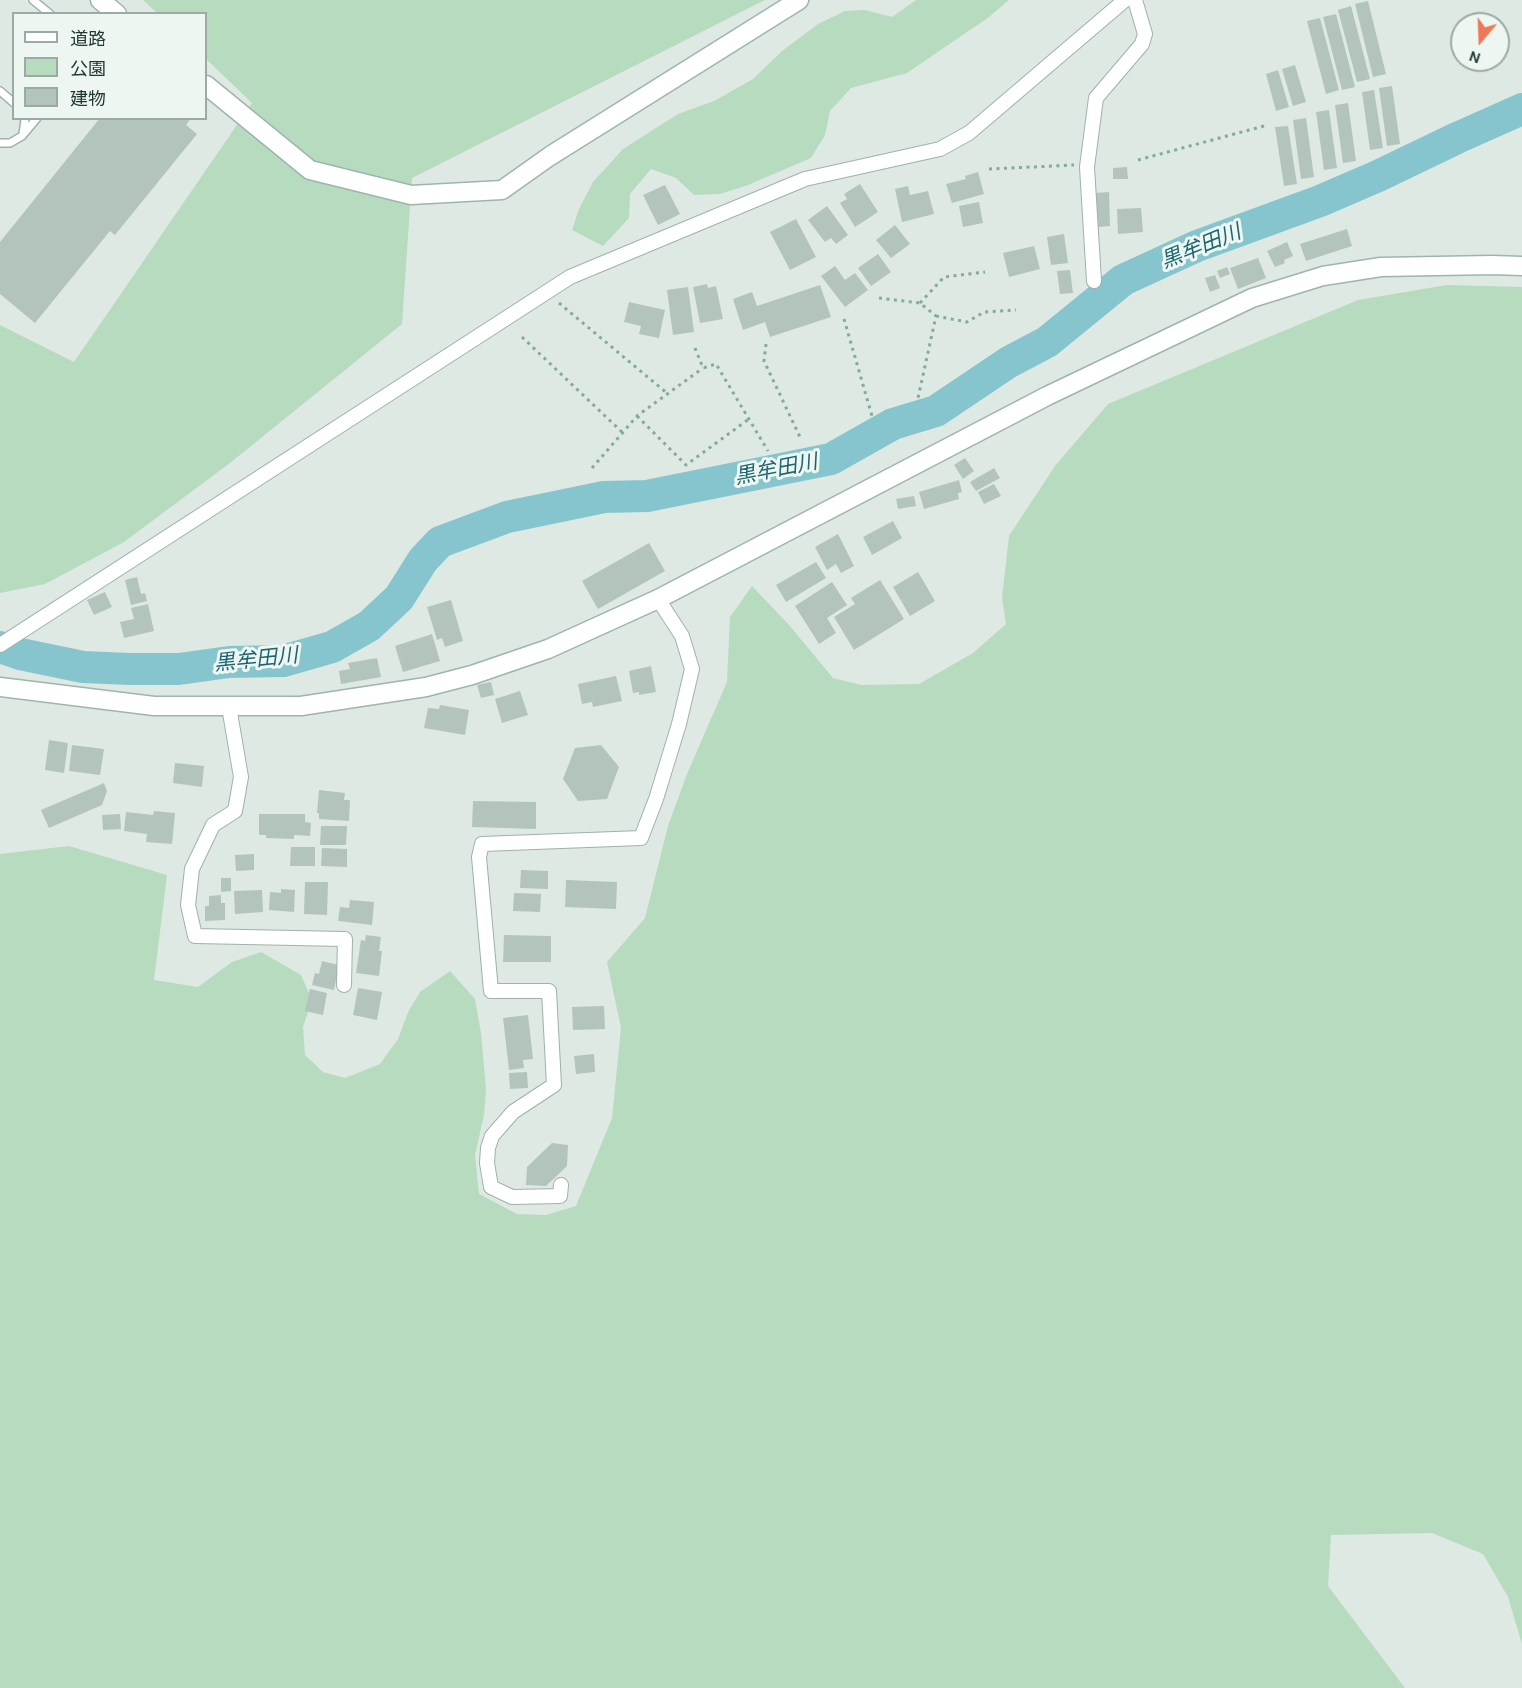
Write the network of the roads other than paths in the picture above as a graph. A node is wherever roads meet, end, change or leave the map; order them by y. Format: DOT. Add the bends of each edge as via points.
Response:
graph roads {
  1 [pos="33,0"];
  2 [pos="100,0"];
  3 [pos="799,0"];
  4 [pos="1125,0"];
  5 [pos="1135,0"];
  6 [pos="48,12"];
  7 [pos="115,12"];
  8 [pos="207,86"];
  9 [pos="0,91"];
  10 [pos="12,101"];
  11 [pos="25,120"];
  12 [pos="35,120"];
  13 [pos="22,136"];
  14 [pos="0,143"];
  15 [pos="1522,266"];
  16 [pos="1094,281"];
  17 [pos="658,599"];
  18 [pos="0,645"];
  19 [pos="0,687"];
  20 [pos="229,707"];
  21 [pos="344,985"];
  22 [pos="561,1185"];
  1 -- 6 [label="lane"];
  2 -- 7 [label="street"];
  3 -- 8 [label="street" via="502,190 411,195 310,170"];
  4 -- 18 [label="street" via="969,133 940,149 806,179 570,277"];
  5 -- 16 [label="street" via="1145,34 1142,44 1096,98 1087,167"];
  9 -- 10 [label="lane"];
  11 -- 13 [label="lane"];
  12 -- 13 [label="lane"];
  13 -- 14 [label="lane" via="10,143"];
  15 -- 17 [label="street" via="1381,267 1323,276 1252,298 1047,396"];
  17 -- 20 [label="street" via="548,649 426,687 301,706"];
  17 -- 22 [label="street" via="682,636 692,669 679,723 641,838 482,844 479,856 491,991 549,991 554,1085 513,1112 492,1136 487,1163 491,1187 512,1197 560,1196"];
  19 -- 20 [label="street" via="154,706"];
  20 -- 21 [label="street" via="241,777 235,811 213,825 192,869 188,905 195,936 345,939"];
}
